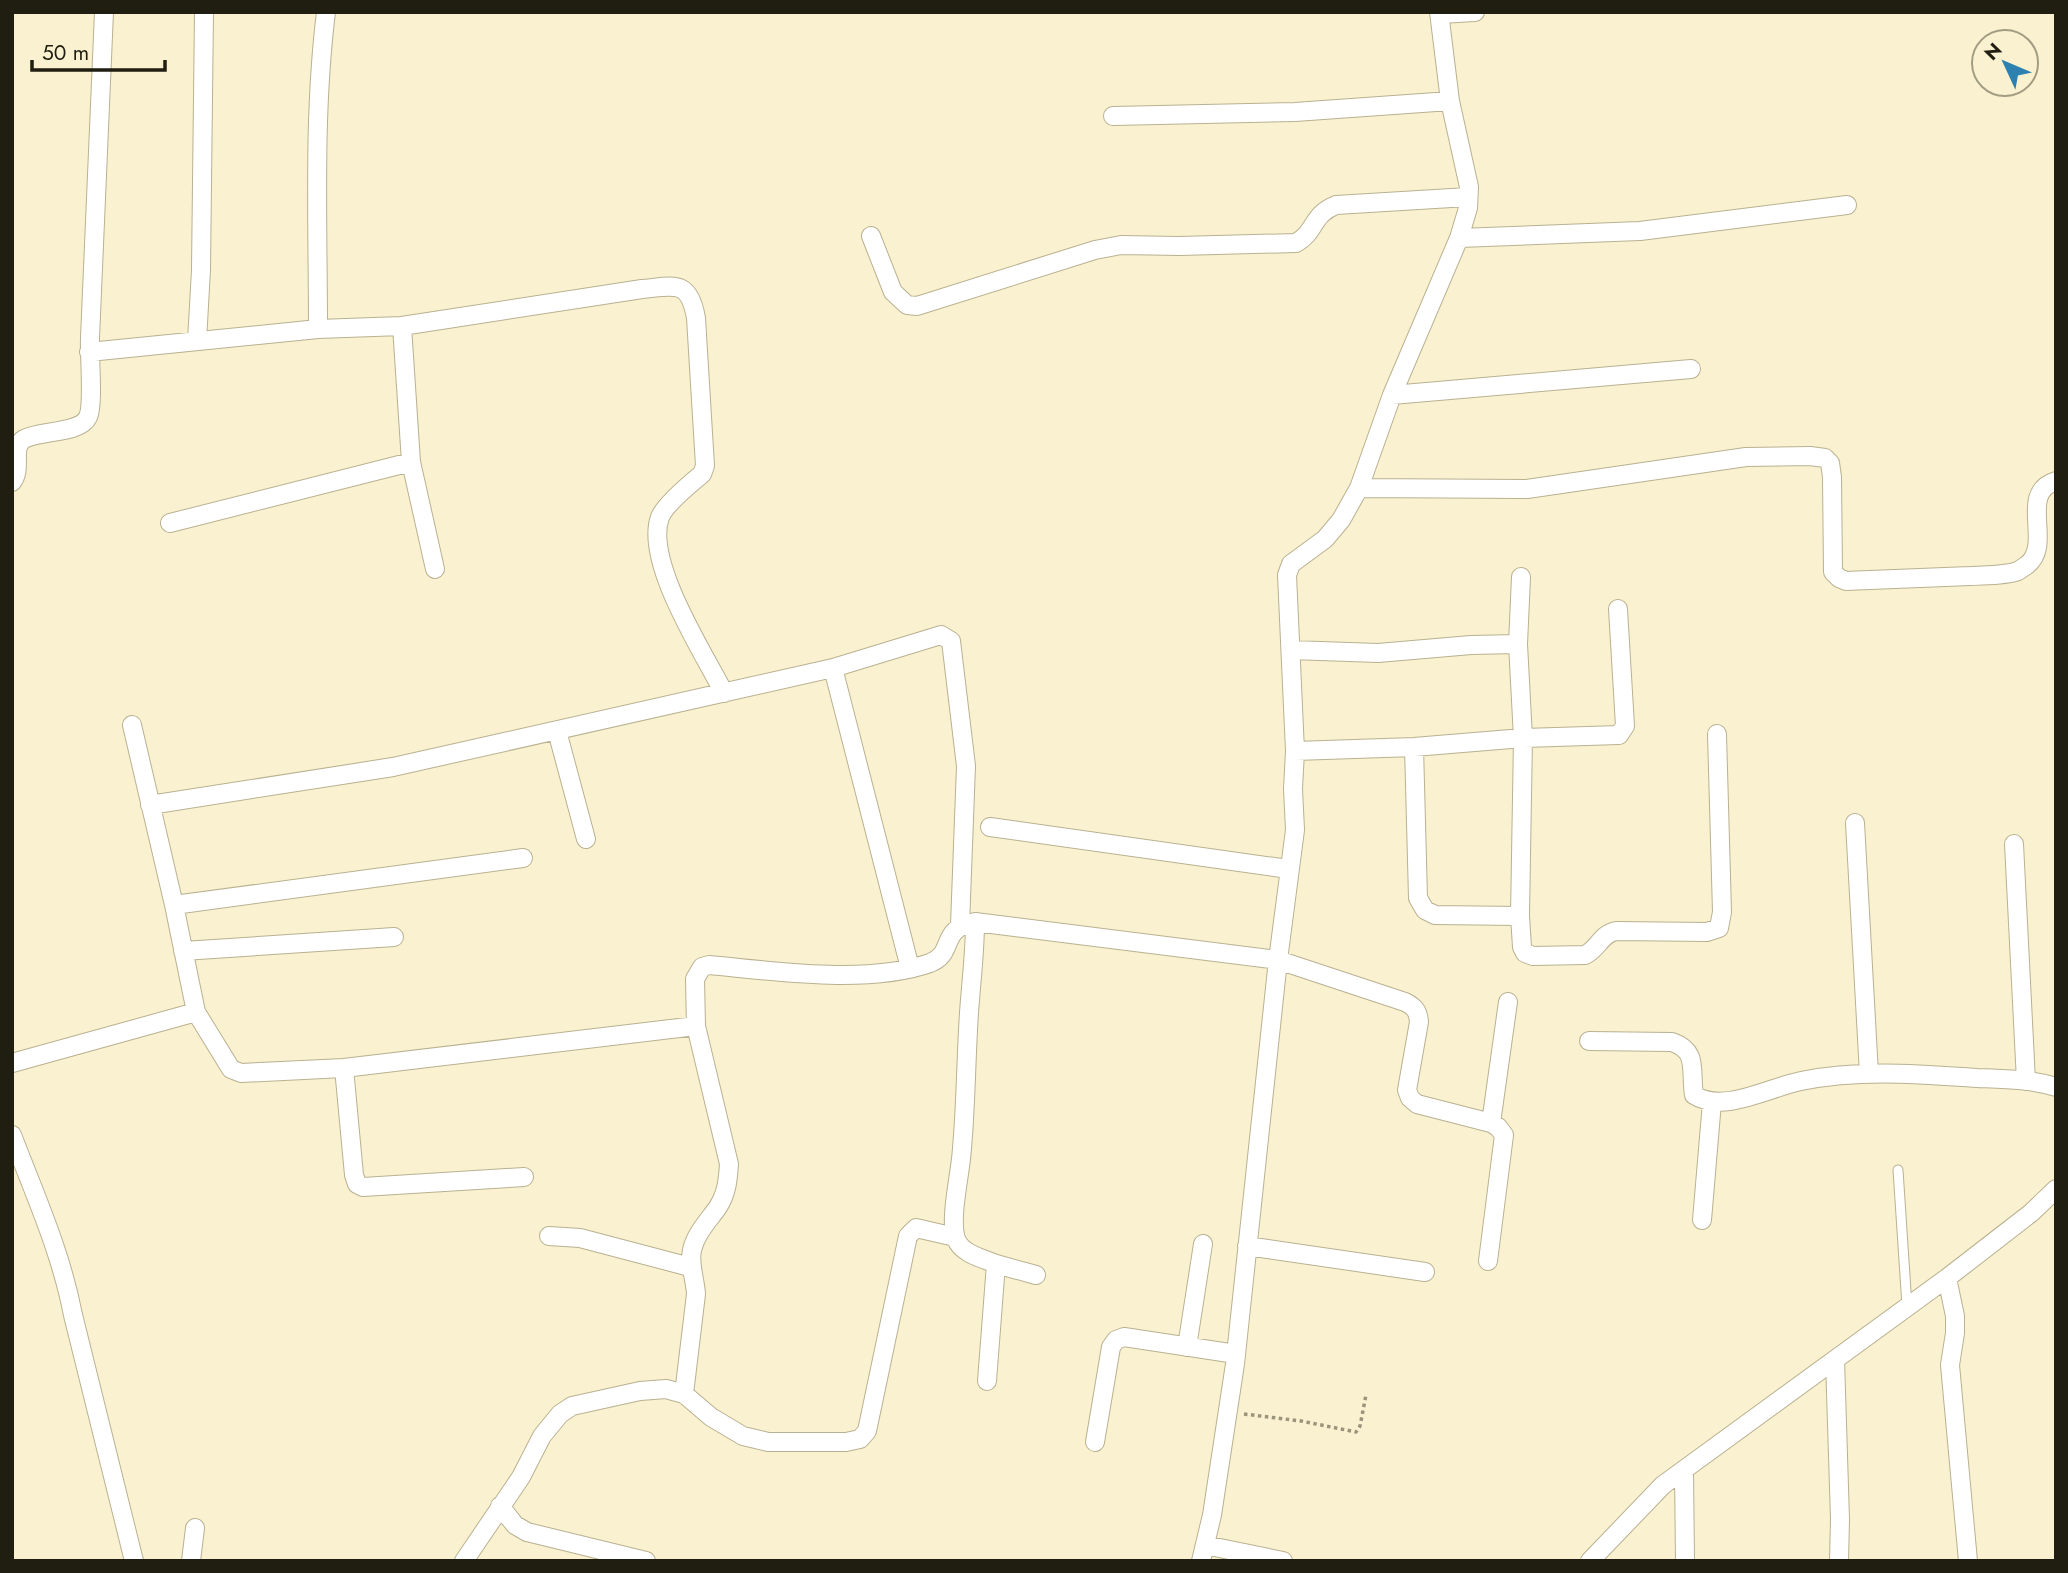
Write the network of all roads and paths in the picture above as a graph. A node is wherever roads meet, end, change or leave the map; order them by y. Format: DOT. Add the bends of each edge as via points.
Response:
graph roads {
  1 [pos="104,12"];
  2 [pos="204,12"];
  3 [pos="326,12"];
  4 [pos="1475,12"];
  5 [pos="1440,13"];
  6 [pos="1450,101"];
  7 [pos="1113,116"];
  8 [pos="1468,197"];
  9 [pos="1847,205"];
  10 [pos="871,236"];
  11 [pos="1459,238"];
  12 [pos="402,326"];
  13 [pos="318,329"];
  14 [pos="197,341"];
  15 [pos="89,352"];
  16 [pos="1690,369"];
  17 [pos="1392,395"];
  18 [pos="411,462"];
  19 [pos="2056,481"];
  20 [pos="12,482"];
  21 [pos="1359,488"];
  22 [pos="170,523"];
  23 [pos="435,569"];
  24 [pos="1521,577"];
  25 [pos="1618,608"];
  26 [pos="1518,644"];
  27 [pos="1291,650"];
  28 [pos="833,668"];
  29 [pos="724,692"];
  30 [pos="132,725"];
  31 [pos="557,731"];
  32 [pos="1717,734"];
  33 [pos="1523,738"];
  34 [pos="1415,747"];
  35 [pos="1295,751"];
  36 [pos="150,805"];
  37 [pos="1855,823"];
  38 [pos="990,827"];
  39 [pos="586,839"];
  40 [pos="2014,844"];
  41 [pos="523,858"];
  42 [pos="1289,869"];
  43 [pos="174,905"];
  44 [pos="1520,916"];
  45 [pos="968,923"];
  46 [pos="394,937"];
  47 [pos="183,951"];
  48 [pos="1278,960"];
  49 [pos="910,968"];
  50 [pos="1508,1002"];
  51 [pos="196,1012"];
  52 [pos="696,1026"];
  53 [pos="1589,1041"];
  54 [pos="12,1063"];
  55 [pos="344,1068"];
  56 [pos="1869,1073"];
  57 [pos="2026,1081"];
  58 [pos="2056,1087"];
  59 [pos="1712,1102"];
  60 [pos="1491,1123"];
  61 [pos="12,1135"];
  62 [pos="1898,1171"];
  63 [pos="524,1177"];
  64 [pos="2056,1189"];
  65 [pos="1702,1220"];
  66 [pos="549,1236"];
  67 [pos="955,1237"];
  68 [pos="1203,1244"];
  69 [pos="1247,1246"];
  70 [pos="1488,1261"];
  71 [pos="996,1264"];
  72 [pos="690,1267"];
  73 [pos="1425,1272"];
  74 [pos="1036,1275"];
  75 [pos="1947,1278"];
  76 [pos="1907,1308"];
  77 [pos="1188,1346"];
  78 [pos="1236,1354"];
  79 [pos="1835,1360"];
  80 [pos="987,1381"];
  81 [pos="684,1394"];
  82 [pos="1366,1395"];
  83 [pos="1228,1413"];
  84 [pos="1095,1442"];
  85 [pos="1684,1470"];
  86 [pos="499,1506"];
  87 [pos="195,1528"];
  88 [pos="1203,1553"];
  89 [pos="134,1561"];
  90 [pos="191,1561"];
  91 [pos="464,1561"];
  92 [pos="646,1561"];
  93 [pos="1283,1561"];
  94 [pos="1590,1561"];
  95 [pos="1685,1561"];
  96 [pos="1839,1561"];
  97 [pos="1968,1561"];
  1 -- 15 [label="street"];
  2 -- 14 [label="street"];
  3 -- 13 [label="street" via="318,147"];
  4 -- 5 [label="street"];
  5 -- 6 [label="street"];
  6 -- 7 [label="street" via="1295,112"];
  6 -- 8 [label="street"];
  8 -- 10 [label="street" via="1336,205 1322,210 1306,238 1296,243 1121,245 1095,250 916,306 907,305 893,292"];
  8 -- 11 [label="street"];
  9 -- 11 [label="street" via="1640,230"];
  11 -- 17 [label="street"];
  12 -- 13 [label="street"];
  12 -- 18 [label="street"];
  12 -- 29 [label="street" via="642,289 679,287 688,293 696,318 705,466 661,514 659,555 669,588"];
  13 -- 14 [label="street"];
  14 -- 15 [label="street"];
  15 -- 20 [label="street" via="88,418 75,427 22,440 17,450 19,470"];
  16 -- 17 [label="street"];
  17 -- 21 [label="street"];
  18 -- 22 [label="street"];
  18 -- 23 [label="street"];
  19 -- 21 [label="street" via="2040,489 2035,553 2030,563 2017,571 1846,581 1833,572 1832,477 1825,458 1746,457 1527,489"];
  21 -- 27 [label="street" via="1325,539 1291,564 1287,575"];
  24 -- 26 [label="street"];
  25 -- 33 [label="street" via="1622,732"];
  26 -- 27 [label="street" via="1378,653"];
  26 -- 33 [label="street"];
  27 -- 35 [label="street"];
  28 -- 29 [label="street"];
  28 -- 45 [label="street" via="941,635 951,641 966,766"];
  28 -- 49 [label="street"];
  29 -- 31 [label="street"];
  30 -- 36 [label="street"];
  31 -- 36 [label="street" via="393,767"];
  31 -- 39 [label="street"];
  32 -- 44 [label="street" via="1719,928 1707,932 1616,931 1603,936 1585,955 1533,956 1522,947"];
  33 -- 34 [label="street"];
  33 -- 44 [label="street"];
  34 -- 35 [label="street"];
  34 -- 44 [label="street" via="1418,898 1425,910 1435,915"];
  35 -- 42 [label="street" via="1295,830"];
  36 -- 43 [label="street"];
  37 -- 56 [label="street"];
  38 -- 42 [label="street"];
  40 -- 57 [label="street"];
  41 -- 43 [label="street"];
  42 -- 48 [label="street"];
  43 -- 47 [label="street"];
  45 -- 48 [label="street"];
  45 -- 49 [label="street" via="953,932 941,957"];
  45 -- 67 [label="street" via="975,956"];
  46 -- 47 [label="street"];
  47 -- 51 [label="street"];
  48 -- 60 [label="street" via="1414,1006 1419,1022 1407,1090 1410,1098 1417,1104"];
  48 -- 69 [label="street"];
  49 -- 52 [label="street" via="867,974 709,965 702,967 695,979"];
  50 -- 60 [label="street"];
  51 -- 54 [label="street"];
  51 -- 55 [label="street" via="231,1069 241,1073"];
  52 -- 55 [label="street"];
  52 -- 72 [label="street" via="729,1164 727,1187 692,1247"];
  53 -- 59 [label="street" via="1684,1046 1690,1053 1694,1095"];
  55 -- 63 [label="street" via="357,1184"];
  56 -- 57 [label="street"];
  56 -- 59 [label="street" via="1830,1075"];
  57 -- 58 [label="street"];
  59 -- 65 [label="street"];
  60 -- 70 [label="street" via="1504,1135"];
  61 -- 89 [label="street" via="66,1278"];
  62 -- 76 [label="lane"];
  64 -- 75 [label="street"];
  66 -- 72 [label="street" via="580,1238"];
  67 -- 71 [label="street" via="969,1253"];
  67 -- 81 [label="street" via="916,1228 908,1236 867,1430 860,1438 768,1442 743,1436"];
  68 -- 77 [label="street"];
  69 -- 73 [label="street"];
  69 -- 78 [label="street"];
  71 -- 74 [label="street"];
  71 -- 80 [label="street"];
  72 -- 81 [label="street" via="696,1294"];
  75 -- 76 [label="street"];
  75 -- 97 [label="street" via="1955,1316 1950,1365"];
  76 -- 79 [label="street"];
  77 -- 78 [label="street"];
  77 -- 84 [label="street" via="1124,1337 1116,1340"];
  78 -- 83 [label="street"];
  79 -- 85 [label="street"];
  79 -- 96 [label="street"];
  81 -- 86 [label="street" via="666,1389 640,1391 572,1406 542,1436 521,1477"];
  82 -- 83 [label="path" via="1356,1432 1301,1420"];
  83 -- 88 [label="street"];
  85 -- 94 [label="street" via="1657,1491"];
  85 -- 95 [label="street"];
  86 -- 91 [label="street"];
  86 -- 92 [label="street" via="514,1525 527,1532"];
  87 -- 90 [label="street"];
  88 -- 93 [label="street"];
}
